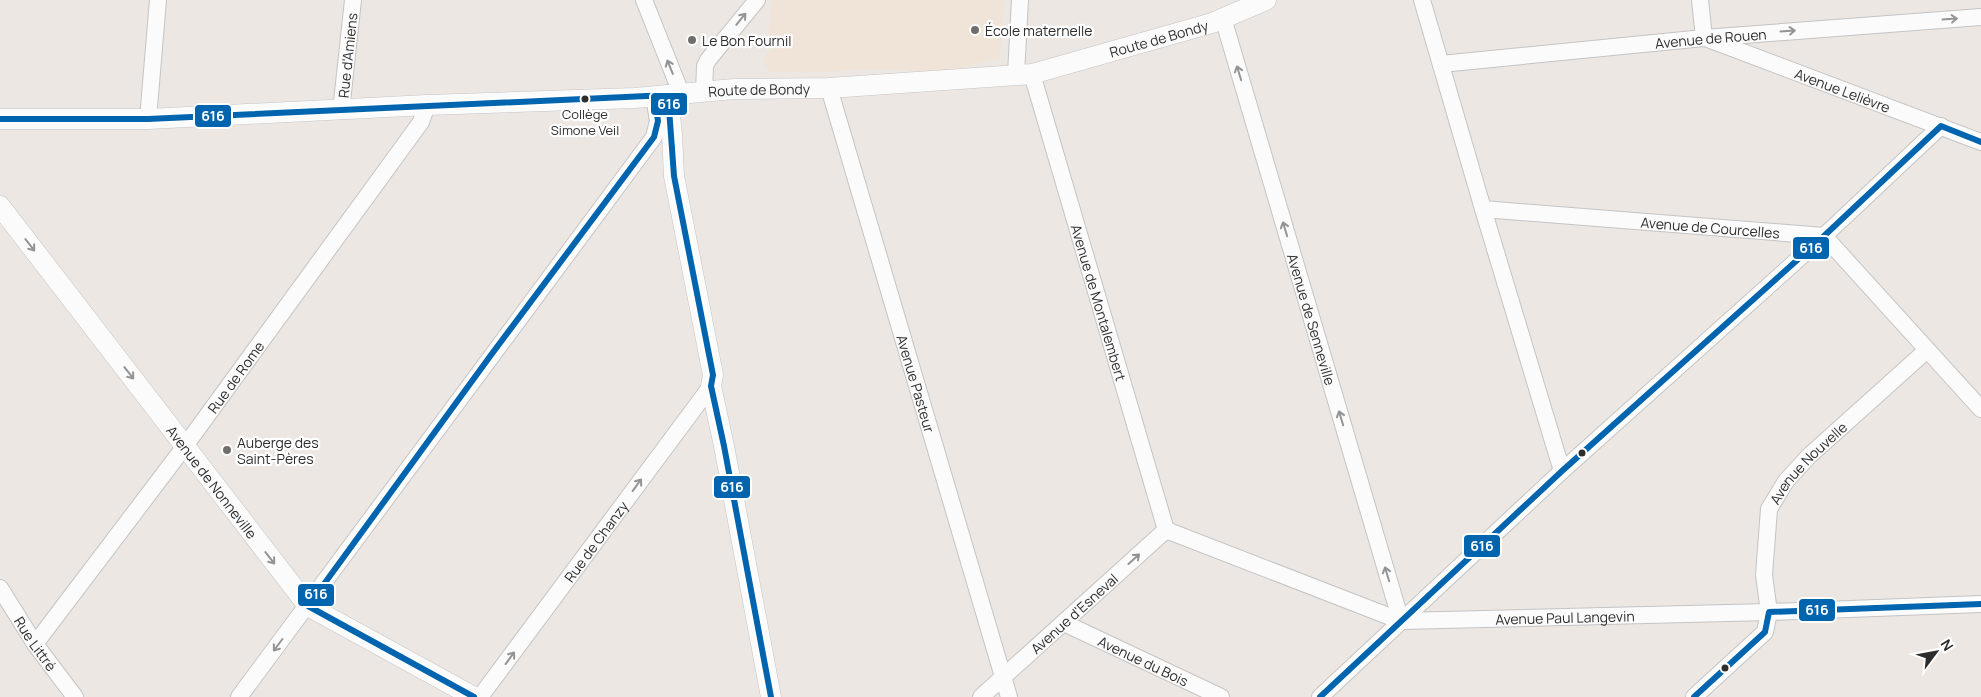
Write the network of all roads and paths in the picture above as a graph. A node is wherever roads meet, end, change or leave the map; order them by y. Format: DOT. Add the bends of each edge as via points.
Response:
graph roads {
  1 [pos="158,0"];
  2 [pos="352,0"];
  3 [pos="644,0"];
  4 [pos="756,0"];
  5 [pos="1020,0"];
  6 [pos="1266,0"];
  7 [pos="1422,0"];
  8 [pos="1700,0"];
  9 [pos="1223,9"];
  10 [pos="1981,17"];
  11 [pos="1704,38"];
  12 [pos="1441,64"];
  13 [pos="1024,74"];
  14 [pos="829,88"];
  15 [pos="704,93"];
  16 [pos="661,95"];
  17 [pos="427,105"];
  18 [pos="341,111"];
  19 [pos="0,119"];
  20 [pos="148,119"];
  21 [pos="1941,126"];
  22 [pos="1981,142"];
  23 [pos="0,206"];
  24 [pos="1483,209"];
  25 [pos="1824,236"];
  26 [pos="1927,350"];
  27 [pos="711,386"];
  28 [pos="1981,409"];
  29 [pos="184,446"];
  30 [pos="1562,471"];
  31 [pos="1166,530"];
  32 [pos="0,588"];
  33 [pos="1981,604"];
  34 [pos="308,606"];
  35 [pos="1769,612"];
  36 [pos="1401,621"];
  37 [pos="1064,623"];
  38 [pos="35,644"];
  39 [pos="1003,677"];
  40 [pos="75,697"];
  41 [pos="239,697"];
  42 [pos="474,697"];
  43 [pos="480,697"];
  44 [pos="771,697"];
  45 [pos="981,697"];
  46 [pos="1009,697"];
  47 [pos="1221,697"];
  48 [pos="1320,697"];
  49 [pos="1694,697"];
  1 -- 20 [label="street"];
  2 -- 18 [label="street, Rue d'Amiens"];
  16 -- 3 [label="street, one-way"];
  15 -- 4 [label="street, one-way" via="708,60"];
  5 -- 13 [label="street, Avenue de Montalembert"];
  6 -- 9 [label="street, Route de Bondy"];
  7 -- 12 [label="street"];
  8 -- 11 [label="street"];
  9 -- 13 [label="street, Route de Bondy" via="1212,23"];
  36 -- 9 [label="street, Avenue de Senneville, one-way"];
  11 -- 10 [label="street, Avenue de Rouen, one-way"];
  11 -- 12 [label="street, Avenue de Rouen"];
  11 -- 21 [label="street, Avenue Lelièvre"];
  12 -- 24 [label="street"];
  13 -- 14 [label="street, Route de Bondy"];
  13 -- 31 [label="street, Avenue de Montalembert"];
  14 -- 15 [label="street, Route de Bondy"];
  14 -- 39 [label="street, Avenue Pasteur"];
  15 -- 16 [label="street, Route de Bondy"];
  16 -- 17 [label="street, Route de Bondy"];
  16 -- 27 [label="street" via="672,135 674,176 713,375"];
  16 -- 34 [label="street" via="654,137"];
  17 -- 18 [label="street, Route de Bondy"];
  17 -- 29 [label="street, Rue de Rome" via="421,122"];
  18 -- 20 [label="street, Route de Bondy"];
  19 -- 20 [label="street, Route de Bondy"];
  21 -- 22 [label="street, Avenue Lelièvre"];
  21 -- 25 [label="street"];
  23 -- 29 [label="street, Avenue de Nonneville, one-way"];
  24 -- 25 [label="street, Avenue de Courcelles"];
  24 -- 30 [label="street"];
  25 -- 26 [label="street"];
  25 -- 30 [label="street"];
  26 -- 28 [label="street"];
  26 -- 35 [label="street, Avenue Nouvelle" via="1809,456 1786,481 1769,509 1764,575"];
  43 -- 27 [label="street, Rue de Chanzy, one-way"];
  27 -- 44 [label="street"];
  29 -- 34 [label="street, Avenue de Nonneville, one-way"];
  29 -- 38 [label="street, Rue de Rome"];
  30 -- 36 [label="street"];
  31 -- 36 [label="street, Avenue Paul Langevin"];
  37 -- 31 [label="street, Avenue d'Esneval, one-way"];
  32 -- 38 [label="street, Rue Littré"];
  33 -- 35 [label="street, Avenue Paul Langevin"];
  34 -- 41 [label="street, one-way"];
  34 -- 42 [label="street, Avenue de Nonneville"];
  35 -- 36 [label="street, Avenue Paul Langevin"];
  35 -- 49 [label="street" via="1765,632"];
  36 -- 48 [label="street"];
  37 -- 39 [label="street, Avenue d'Esneval"];
  37 -- 47 [label="street, Avenue du Bois"];
  38 -- 40 [label="street, Rue Littré"];
  39 -- 45 [label="street, Avenue d'Esneval"];
  39 -- 46 [label="street, Avenue Pasteur"];
}
